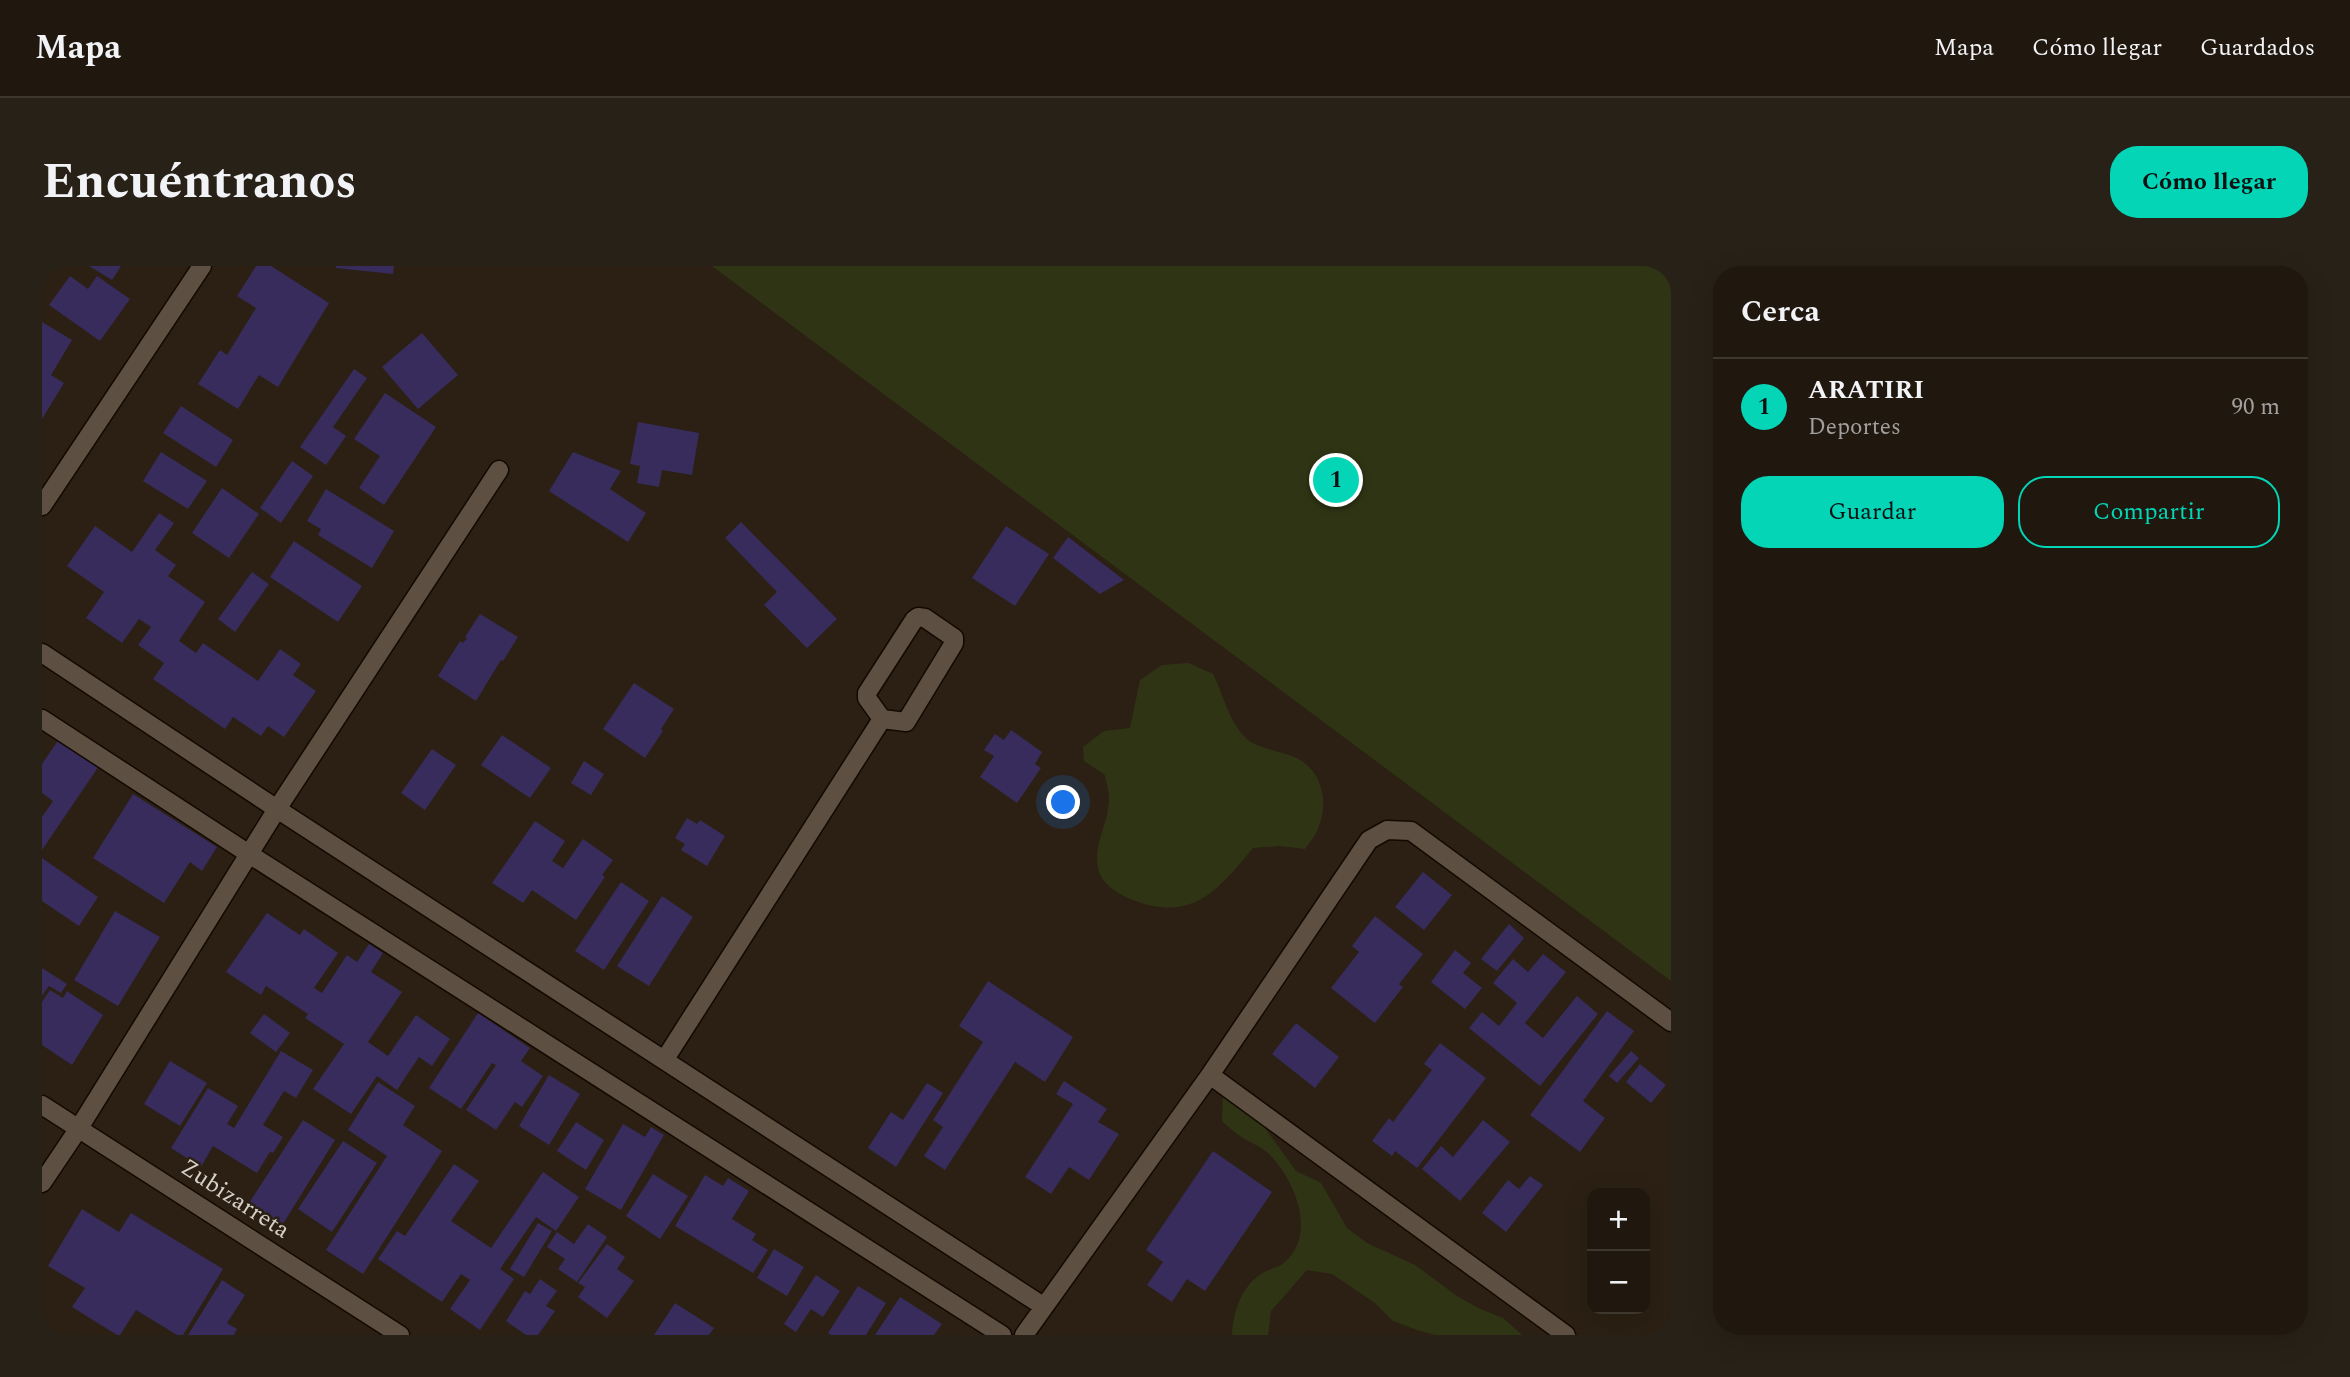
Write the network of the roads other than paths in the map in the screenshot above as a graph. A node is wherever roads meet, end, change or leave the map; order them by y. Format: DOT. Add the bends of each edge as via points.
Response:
graph roads {
  1 [pos="202,266"];
  2 [pos="499,470"];
  3 [pos="42,506"];
  4 [pos="42,653"];
  5 [pos="42,719"];
  6 [pos="882,719"];
  7 [pos="277,809"];
  8 [pos="249,854"];
  9 [pos="1671,1021"];
  10 [pos="665,1059"];
  11 [pos="1210,1075"];
  12 [pos="42,1105"];
  13 [pos="79,1128"];
  14 [pos="42,1183"];
  15 [pos="1042,1306"];
  16 [pos="400,1335"];
  17 [pos="1002,1335"];
  18 [pos="1024,1335"];
  19 [pos="1566,1335"];
  1 -- 3 [label="street"];
  2 -- 7 [label="street"];
  4 -- 7 [label="street"];
  5 -- 8 [label="street"];
  6 -- 6 [label="street" via="906,722 954,643 954,638 925,618 914,620 867,693"];
  6 -- 10 [label="street"];
  7 -- 8 [label="street"];
  7 -- 10 [label="street"];
  8 -- 13 [label="street"];
  8 -- 17 [label="street"];
  9 -- 11 [label="street" via="1411,831 1387,831 1369,841"];
  10 -- 15 [label="street"];
  11 -- 15 [label="street"];
  11 -- 19 [label="street"];
  12 -- 13 [label="street, Zubizarreta"];
  13 -- 14 [label="street"];
  13 -- 16 [label="street, Zubizarreta"];
  15 -- 18 [label="street"];
}
